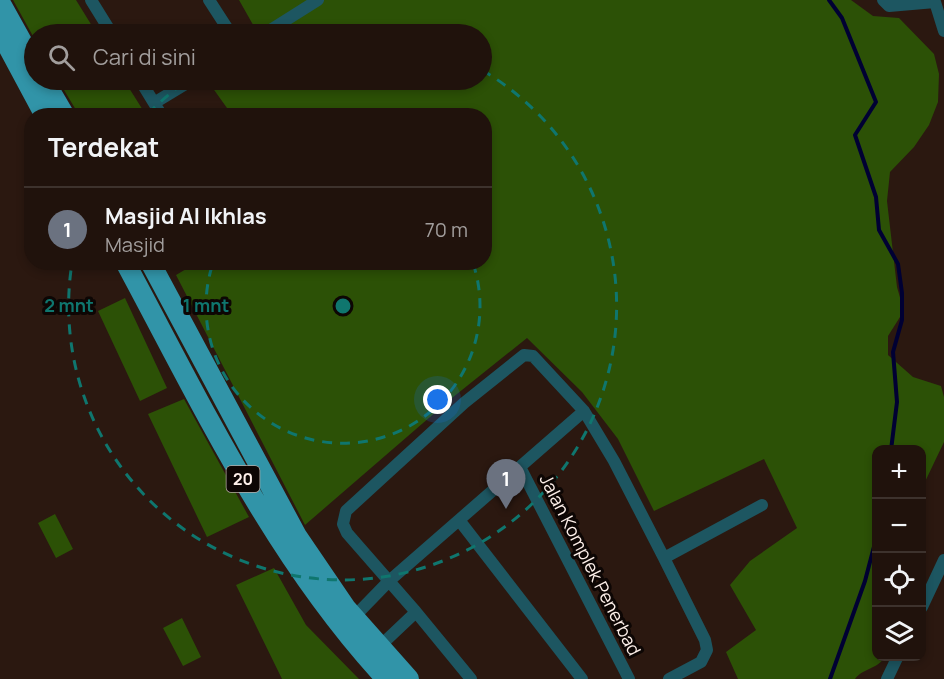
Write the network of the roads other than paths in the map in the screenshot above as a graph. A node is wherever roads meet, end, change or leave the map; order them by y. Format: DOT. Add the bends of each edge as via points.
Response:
graph roads {
  1 [pos="91,0"];
  2 [pos="209,0"];
  3 [pos="318,0"];
  4 [pos="883,0"];
  5 [pos="938,1"];
  6 [pos="0,2"];
  7 [pos="106,24"];
  8 [pos="225,24"];
  9 [pos="280,24"];
  10 [pos="944,31"];
  11 [pos="8,37"];
  12 [pos="24,53"];
  13 [pos="24,71"];
  14 [pos="33,90"];
  15 [pos="50,90"];
  16 [pos="146,90"];
  17 [pos="175,90"];
  18 [pos="154,103"];
  19 [pos="41,108"];
  20 [pos="60,108"];
  21 [pos="157,108"];
  22 [pos="129,270"];
  23 [pos="156,270"];
  24 [pos="584,411"];
  25 [pos="520,467"];
  26 [pos="762,505"];
  27 [pos="459,520"];
  28 [pos="664,558"];
  29 [pos="944,560"];
  30 [pos="390,581"];
  31 [pos="926,597"];
  32 [pos="416,612"];
  33 [pos="354,618"];
  34 [pos="374,652"];
  35 [pos="896,661"];
  36 [pos="386,679"];
  37 [pos="410,679"];
  38 [pos="471,679"];
  39 [pos="582,679"];
  40 [pos="628,679"];
  41 [pos="669,679"];
  42 [pos="887,679"];
  1 -- 7 [label="street"];
  2 -- 8 [label="street"];
  3 -- 9 [label="street"];
  4 -- 5 [label="street" via="889,6"];
  5 -- 10 [label="street"];
  6 -- 11 [label="highway"];
  11 -- 12 [label="highway"];
  11 -- 13 [label="highway"];
  14 -- 19 [label="highway"];
  15 -- 20 [label="highway"];
  16 -- 18 [label="street"];
  17 -- 18 [label="street"];
  18 -- 21 [label="street"];
  22 -- 34 [label="highway, 20" via="280,544 335,622"];
  23 -- 33 [label="highway, 20" via="279,505"];
  24 -- 25 [label="street, Jalan Komplek Penerbad"];
  24 -- 28 [label="street"];
  24 -- 30 [label="street" via="533,356 524,355 464,403 346,511 343,524 347,533"];
  25 -- 27 [label="street, Jalan Komplek Penerbad"];
  25 -- 40 [label="street, Jalan Komplek Penerbad"];
  26 -- 28 [label="street"];
  27 -- 30 [label="street, Jalan Komplek Penerbad"];
  27 -- 39 [label="street"];
  28 -- 41 [label="street" via="707,650 701,662"];
  29 -- 31 [label="street"];
  30 -- 32 [label="street"];
  30 -- 33 [label="street, Jalan Komplek Penerbad"];
  32 -- 34 [label="street"];
  32 -- 38 [label="street"];
  33 -- 34 [label="highway, 20"];
  34 -- 36 [label="highway, 20"];
  34 -- 37 [label="highway, 20"];
  35 -- 42 [label="street"];
}
